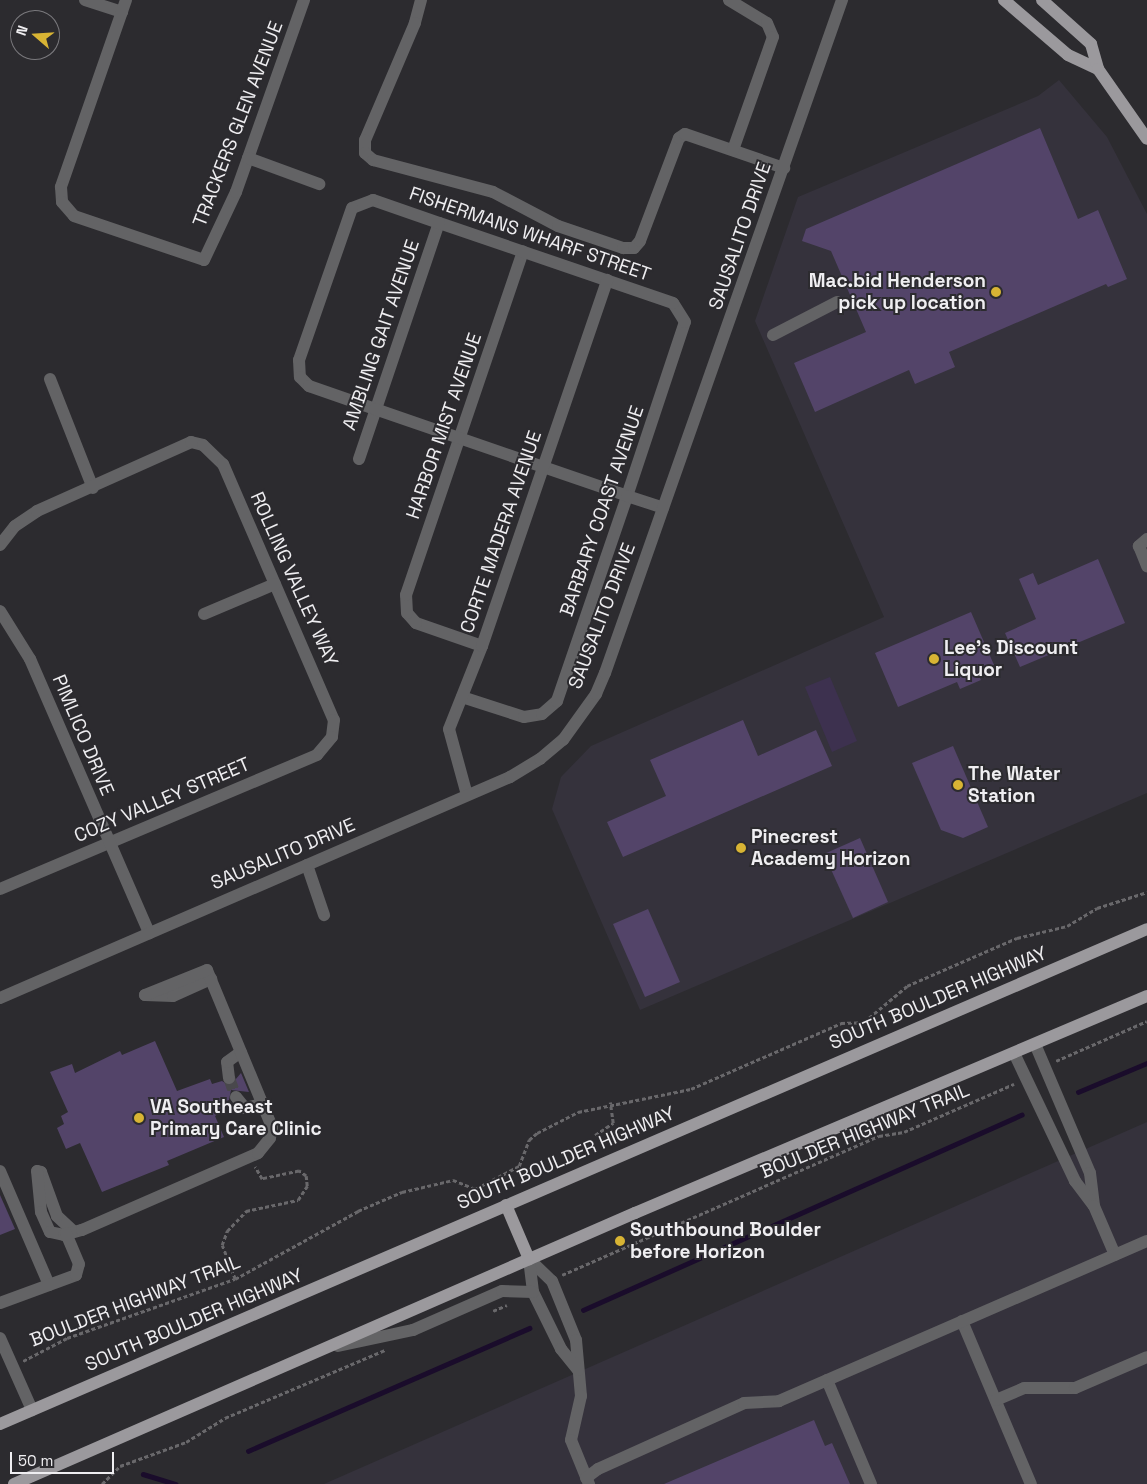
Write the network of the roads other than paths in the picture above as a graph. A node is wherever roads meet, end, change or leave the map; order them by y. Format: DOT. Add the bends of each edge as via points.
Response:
graph roads {
  1 [pos="84,0"];
  2 [pos="304,0"];
  3 [pos="421,0"];
  4 [pos="729,0"];
  5 [pos="842,0"];
  6 [pos="1004,0"];
  7 [pos="1042,0"];
  8 [pos="124,6"];
  9 [pos="1098,69"];
  10 [pos="1147,139"];
  11 [pos="733,150"];
  12 [pos="248,158"];
  13 [pos="784,168"];
  14 [pos="319,184"];
  15 [pos="439,223"];
  16 [pos="523,251"];
  17 [pos="607,280"];
  18 [pos="837,302"];
  19 [pos="683,314"];
  20 [pos="773,335"];
  21 [pos="50,379"];
  22 [pos="375,409"];
  23 [pos="459,438"];
  24 [pos="359,459"];
  25 [pos="543,467"];
  26 [pos="93,488"];
  27 [pos="627,496"];
  28 [pos="663,508"];
  29 [pos="1147,539"];
  30 [pos="0,545"];
  31 [pos="1147,566"];
  32 [pos="275,584"];
  33 [pos="0,611"];
  34 [pos="204,614"];
  35 [pos="482,646"];
  36 [pos="462,697"];
  37 [pos="332,737"];
  38 [pos="467,795"];
  39 [pos="108,843"];
  40 [pos="307,864"];
  41 [pos="0,889"];
  42 [pos="324,916"];
  43 [pos="1147,929"];
  44 [pos="148,933"];
  45 [pos="209,974"];
  46 [pos="1147,996"];
  47 [pos="0,998"];
  48 [pos="1035,1044"];
  49 [pos="241,1052"];
  50 [pos="1014,1052"];
  51 [pos="229,1078"];
  52 [pos="236,1097"];
  53 [pos="263,1104"];
  54 [pos="0,1170"];
  55 [pos="506,1205"];
  56 [pos="1094,1206"];
  57 [pos="1147,1241"];
  58 [pos="1115,1254"];
  59 [pos="529,1259"];
  60 [pos="50,1285"];
  61 [pos="533,1292"];
  62 [pos="0,1304"];
  63 [pos="962,1321"];
  64 [pos="0,1338"];
  65 [pos="323,1349"];
  66 [pos="1147,1357"];
  67 [pos="578,1370"];
  68 [pos="827,1380"];
  69 [pos="996,1400"];
  70 [pos="32,1410"];
  71 [pos="0,1424"];
  72 [pos="588,1481"];
  73 [pos="14,1484"];
  74 [pos="871,1484"];
  75 [pos="1031,1484"];
  1 -- 8 [label="street"];
  2 -- 12 [label="street, TRACKERS GLEN AVENUE"];
  3 -- 11 [label="street" via="415,23 365,140 364,153 373,160 493,192 558,226 629,248 640,241 679,138 694,136"];
  4 -- 11 [label="street" via="773,29"];
  5 -- 13 [label="street, SAUSALITO DRIVE"];
  6 -- 9 [label="main road" via="1068,55"];
  7 -- 9 [label="main road" via="1091,44"];
  8 -- 12 [label="street, TRACKERS GLEN AVENUE" via="61,187 62,202 74,216 204,260"];
  9 -- 10 [label="main road"];
  11 -- 13 [label="street"];
  12 -- 14 [label="street"];
  13 -- 28 [label="street, SAUSALITO DRIVE"];
  15 -- 16 [label="street, FISHERMANS WHARF STREET"];
  15 -- 22 [label="street, AMBLING GAIT AVENUE"];
  15 -- 22 [label="street, FISHERMANS WHARF STREET" via="373,200 360,202 352,208 299,360 300,377 309,386"];
  16 -- 17 [label="street, FISHERMANS WHARF STREET"];
  16 -- 23 [label="street, HARBOR MIST AVENUE"];
  17 -- 19 [label="street, FISHERMANS WHARF STREET" via="673,303"];
  17 -- 25 [label="street, CORTE MADERA AVENUE"];
  18 -- 20 [label="street"];
  19 -- 27 [label="street, BARBARY COAST AVENUE" via="685,322"];
  21 -- 26 [label="street"];
  22 -- 23 [label="street"];
  22 -- 24 [label="street, AMBLING GAIT AVENUE"];
  23 -- 25 [label="street"];
  23 -- 35 [label="street, HARBOR MIST AVENUE" via="406,595 407,613 416,623"];
  25 -- 27 [label="street"];
  25 -- 35 [label="street, CORTE MADERA AVENUE"];
  26 -- 30 [label="street" via="37,511 15,526"];
  26 -- 32 [label="street, ROLLING VALLEY WAY" via="191,442 204,445 224,464"];
  27 -- 28 [label="street"];
  27 -- 36 [label="street, BARBARY COAST AVENUE" via="557,701 542,714 524,717"];
  28 -- 38 [label="street, SAUSALITO DRIVE" via="605,673 581,717 540,759"];
  29 -- 31 [label="street" via="1139,546"];
  32 -- 34 [label="street"];
  32 -- 37 [label="street, ROLLING VALLEY WAY" via="327,701 334,720"];
  33 -- 39 [label="street, PIMLICO DRIVE" via="30,659"];
  35 -- 36 [label="street, CORTE MADERA AVENUE"];
  36 -- 38 [label="street, CORTE MADERA AVENUE" via="449,737"];
  37 -- 39 [label="street, COZY VALLEY STREET" via="317,755"];
  38 -- 40 [label="street, SAUSALITO DRIVE"];
  39 -- 41 [label="street, COZY VALLEY STREET"];
  39 -- 44 [label="street, PIMLICO DRIVE"];
  40 -- 42 [label="street"];
  40 -- 44 [label="street, SAUSALITO DRIVE"];
  43 -- 55 [label="main road, SOUTH BOULDER HIGHWAY"];
  44 -- 47 [label="street, SAUSALITO DRIVE"];
  45 -- 49 [label="street"];
  46 -- 48 [label="main road"];
  48 -- 50 [label="main road"];
  48 -- 56 [label="street" via="1090,1173"];
  49 -- 51 [label="street" via="227,1062"];
  49 -- 53 [label="street"];
  50 -- 56 [label="street" via="1075,1181"];
  50 -- 59 [label="main road"];
  52 -- 53 [label="street" via="245,1108"];
  53 -- 60 [label="street" via="272,1127 270,1138 258,1153 70,1233 78,1270 76,1275"];
  54 -- 60 [label="street"];
  55 -- 59 [label="main road"];
  55 -- 70 [label="main road, SOUTH BOULDER HIGHWAY"];
  56 -- 58 [label="street"];
  57 -- 58 [label="street"];
  58 -- 63 [label="street"];
  59 -- 61 [label="street"];
  59 -- 65 [label="main road"];
  59 -- 67 [label="street" via="552,1281 576,1340"];
  60 -- 62 [label="street"];
  61 -- 65 [label="street" via="502,1291 413,1330"];
  61 -- 67 [label="street" via="561,1349"];
  63 -- 68 [label="street"];
  63 -- 69 [label="street"];
  64 -- 70 [label="street"];
  65 -- 73 [label="main road"];
  66 -- 69 [label="street" via="1075,1388 1024,1388"];
  67 -- 72 [label="street" via="580,1396 571,1440"];
  68 -- 72 [label="street" via="779,1401 744,1403 598,1469"];
  68 -- 74 [label="street"];
  69 -- 75 [label="street"];
  70 -- 71 [label="main road, SOUTH BOULDER HIGHWAY"];
}
